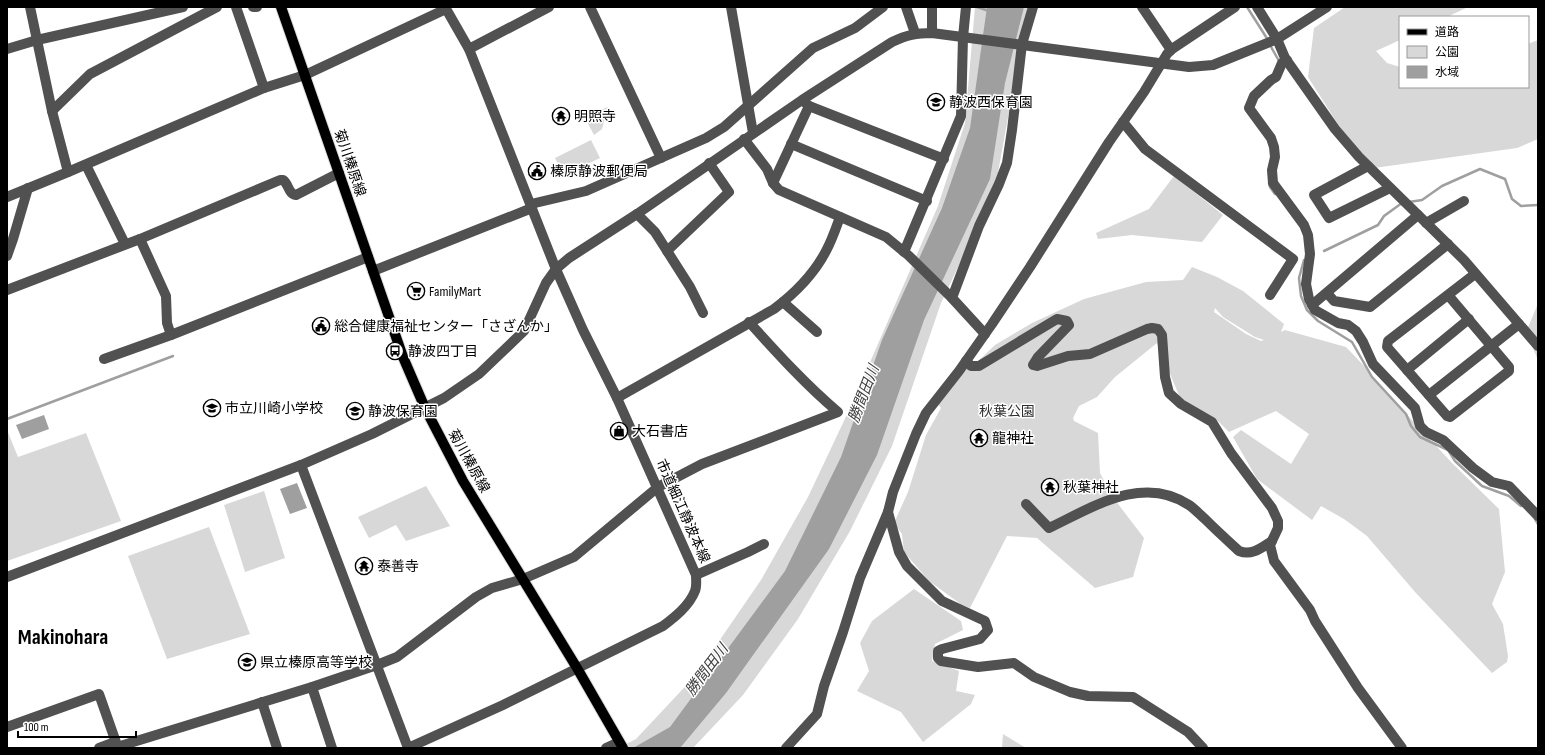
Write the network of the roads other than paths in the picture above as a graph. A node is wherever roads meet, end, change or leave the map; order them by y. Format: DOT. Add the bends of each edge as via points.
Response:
graph roads {
  1 [pos="30,7"];
  2 [pos="183,7"];
  3 [pos="217,7"];
  4 [pos="236,7"];
  5 [pos="253,7"];
  6 [pos="257,7"];
  7 [pos="281,7"];
  8 [pos="549,7"];
  9 [pos="590,7"];
  10 [pos="731,7"];
  11 [pos="883,7"];
  12 [pos="906,7"];
  13 [pos="932,7"];
  14 [pos="1033,7"];
  15 [pos="1142,7"];
  16 [pos="1235,7"];
  17 [pos="1257,7"];
  18 [pos="1327,7"];
  19 [pos="446,8"];
  20 [pos="966,8"];
  21 [pos="915,33"];
  22 [pos="932,33"];
  23 [pos="963,37"];
  24 [pos="37,40"];
  25 [pos="1275,40"];
  26 [pos="1022,44"];
  27 [pos="7,49"];
  28 [pos="469,49"];
  29 [pos="1171,50"];
  30 [pos="1287,60"];
  31 [pos="1162,63"];
  32 [pos="304,75"];
  33 [pos="264,88"];
  34 [pos="805,103"];
  35 [pos="749,104"];
  36 [pos="52,111"];
  37 [pos="1123,122"];
  38 [pos="754,133"];
  39 [pos="744,139"];
  40 [pos="791,144"];
  41 [pos="661,158"];
  42 [pos="944,159"];
  43 [pos="709,163"];
  44 [pos="86,165"];
  45 [pos="1368,166"];
  46 [pos="68,172"];
  47 [pos="339,173"];
  48 [pos="773,183"];
  49 [pos="28,188"];
  50 [pos="1390,188"];
  51 [pos="7,197"];
  52 [pos="927,201"];
  53 [pos="1464,201"];
  54 [pos="531,206"];
  55 [pos="637,214"];
  56 [pos="1418,215"];
  57 [pos="840,217"];
  58 [pos="1426,223"];
  59 [pos="140,239"];
  60 [pos="126,244"];
  61 [pos="1448,244"];
  62 [pos="667,251"];
  63 [pos="906,254"];
  64 [pos="7,256"];
  65 [pos="368,256"];
  66 [pos="556,269"];
  67 [pos="373,271"];
  68 [pos="1476,274"];
  69 [pos="7,290"];
  70 [pos="1327,293"];
  71 [pos="1270,295"];
  72 [pos="1448,295"];
  73 [pos="952,298"];
  74 [pos="783,302"];
  75 [pos="1312,305"];
  76 [pos="703,313"];
  77 [pos="1468,319"];
  78 [pos="749,322"];
  79 [pos="1519,324"];
  80 [pos="817,332"];
  81 [pos="985,334"];
  82 [pos="171,335"];
  83 [pos="1491,346"];
  84 [pos="1538,346"];
  85 [pos="104,360"];
  86 [pos="966,361"];
  87 [pos="1407,370"];
  88 [pos="1429,395"];
  89 [pos="617,398"];
  90 [pos="425,408"];
  91 [pos="301,466"];
  92 [pos="658,488"];
  93 [pos="1026,504"];
  94 [pos="888,512"];
  95 [pos="1538,516"];
  96 [pos="1272,541"];
  97 [pos="764,544"];
  98 [pos="696,575"];
  99 [pos="7,577"];
  100 [pos="523,579"];
  101 [pos="377,665"];
  102 [pos="577,668"];
  103 [pos="312,686"];
  104 [pos="262,702"];
  105 [pos="7,727"];
  106 [pos="621,745"];
  107 [pos="117,746"];
  108 [pos="788,747"];
  109 [pos="99,748"];
  110 [pos="277,748"];
  111 [pos="332,748"];
  112 [pos="408,748"];
  113 [pos="606,748"];
  114 [pos="1202,748"];
  115 [pos="1402,748"];
  1 -- 24 [label="street"];
  2 -- 24 [label="street"];
  3 -- 36 [label="street" via="90,74"];
  4 -- 33 [label="street"];
  5 -- 6 [label="street"];
  7 -- 32 [label="main road, 菊川榛原線"];
  8 -- 28 [label="street"];
  9 -- 41 [label="street"];
  10 -- 35 [label="street"];
  11 -- 35 [label="street" via="855,28 813,48"];
  12 -- 21 [label="street"];
  13 -- 22 [label="street"];
  14 -- 26 [label="street"];
  15 -- 29 [label="street"];
  16 -- 29 [label="street"];
  17 -- 25 [label="street"];
  18 -- 25 [label="street"];
  19 -- 28 [label="street, 市道細江静波本線"];
  19 -- 32 [label="street"];
  20 -- 23 [label="street"];
  21 -- 22 [label="street"];
  21 -- 34 [label="street" via="892,42"];
  22 -- 23 [label="street"];
  23 -- 26 [label="street"];
  23 -- 42 [label="street" via="961,116"];
  24 -- 27 [label="street"];
  24 -- 36 [label="street"];
  25 -- 30 [label="street"];
  25 -- 31 [label="street" via="1213,65 1189,67"];
  26 -- 31 [label="street"];
  26 -- 73 [label="street" via="1007,163 979,226"];
  28 -- 54 [label="street, 市道細江静波本線"];
  29 -- 31 [label="street"];
  30 -- 45 [label="street" via="1335,129"];
  30 -- 75 [label="street" via="1282,62 1276,77 1254,96 1249,108 1271,138 1274,147 1273,183 1304,225 1308,235 1310,254 1306,284"];
  31 -- 37 [label="street"];
  32 -- 33 [label="street"];
  32 -- 47 [label="main road, 菊川榛原線"];
  33 -- 44 [label="street"];
  34 -- 38 [label="street"];
  34 -- 40 [label="street"];
  34 -- 42 [label="street"];
  35 -- 38 [label="street"];
  35 -- 41 [label="street" via="724,127"];
  36 -- 46 [label="street"];
  37 -- 71 [label="street" via="1145,149 1293,258"];
  37 -- 81 [label="street"];
  38 -- 39 [label="street"];
  39 -- 43 [label="street"];
  39 -- 48 [label="street" via="767,169"];
  40 -- 48 [label="street"];
  40 -- 52 [label="street"];
  41 -- 54 [label="street" via="586,191"];
  42 -- 52 [label="street"];
  43 -- 55 [label="street"];
  43 -- 62 [label="street" via="729,192"];
  44 -- 46 [label="street"];
  44 -- 60 [label="street"];
  45 -- 50 [label="street"];
  45 -- 50 [label="street" via="1314,195 1329,218"];
  46 -- 49 [label="street"];
  47 -- 59 [label="street" via="296,195 290,192 286,182 280,180"];
  47 -- 65 [label="main road, 菊川榛原線"];
  48 -- 57 [label="street" via="779,190"];
  49 -- 51 [label="street"];
  49 -- 64 [label="street"];
  50 -- 56 [label="street"];
  52 -- 63 [label="street"];
  53 -- 58 [label="street"];
  54 -- 66 [label="street, 市道細江静波本線"];
  54 -- 67 [label="street"];
  55 -- 62 [label="street" via="655,232"];
  55 -- 66 [label="street"];
  56 -- 58 [label="street"];
  56 -- 70 [label="street"];
  57 -- 63 [label="street" via="886,237"];
  57 -- 74 [label="street" via="826,251 814,269"];
  58 -- 61 [label="street"];
  59 -- 60 [label="street"];
  59 -- 82 [label="street" via="166,296 167,323"];
  60 -- 69 [label="street"];
  61 -- 68 [label="street"];
  61 -- 70 [label="street" via="1370,307 1334,301"];
  62 -- 76 [label="street"];
  63 -- 73 [label="street"];
  65 -- 67 [label="main road, 菊川榛原線"];
  65 -- 82 [label="street"];
  66 -- 89 [label="street, 市道細江静波本線"];
  66 -- 90 [label="street" via="546,283 524,331 479,374"];
  67 -- 90 [label="main road, 菊川榛原線" via="403,357"];
  68 -- 72 [label="street"];
  68 -- 79 [label="street"];
  70 -- 75 [label="street"];
  72 -- 77 [label="street"];
  72 -- 87 [label="street" via="1388,340 1387,347"];
  73 -- 81 [label="street"];
  74 -- 78 [label="street"];
  74 -- 80 [label="street"];
  75 -- 95 [label="street" via="1327,318 1348,325 1356,331 1373,364 1415,408 1420,426 1426,432 1443,440 1492,482 1509,486"];
  77 -- 83 [label="street"];
  77 -- 87 [label="street"];
  78 -- 89 [label="street"];
  78 -- 92 [label="street" via="838,412 702,464"];
  79 -- 83 [label="street"];
  79 -- 84 [label="street"];
  81 -- 86 [label="street"];
  82 -- 85 [label="street"];
  83 -- 88 [label="street"];
  83 -- 88 [label="street" via="1509,367 1509,371 1450,417"];
  86 -- 94 [label="street" via="926,413"];
  86 -- 96 [label="street" via="971,366 979,366 1057,319 1067,321 1069,326 1033,365 1068,356 1090,354 1147,329 1158,329 1162,335 1164,376 1169,393 1181,404 1212,422 1231,453 1266,499 1278,521 1278,528"];
  87 -- 88 [label="street"];
  89 -- 92 [label="street, 市道細江静波本線"];
  90 -- 91 [label="street"];
  90 -- 100 [label="main road, 菊川榛原線" via="463,481"];
  91 -- 99 [label="street"];
  91 -- 101 [label="street"];
  92 -- 98 [label="street, 市道細江静波本線"];
  92 -- 100 [label="street" via="574,556"];
  93 -- 96 [label="street" via="1049,528 1123,495 1141,491 1158,492 1189,505 1238,551 1246,554 1254,552"];
  94 -- 108 [label="street" via="860,578 817,714"];
  94 -- 114 [label="street" via="899,552 907,566 942,601 985,621 988,630 980,638 938,651 941,662 978,667 1014,664 1034,677 1070,692 1088,696 1133,696 1188,732"];
  96 -- 115 [label="street" via="1270,545 1274,561 1310,610 1358,688"];
  97 -- 98 [label="street"];
  98 -- 102 [label="street, 市道細江静波本線" via="695,591 674,618 663,626"];
  100 -- 101 [label="street" via="492,588 476,597 397,657"];
  100 -- 102 [label="main road, 菊川榛原線"];
  101 -- 103 [label="street"];
  101 -- 112 [label="street"];
  102 -- 106 [label="main road, 菊川榛原線"];
  102 -- 112 [label="street, 市道細江静波本線"];
  103 -- 104 [label="street"];
  103 -- 111 [label="street"];
  104 -- 107 [label="street"];
  104 -- 110 [label="street"];
  105 -- 107 [label="street" via="99,694"];
  106 -- 113 [label="street"];
  107 -- 109 [label="street"];
}
